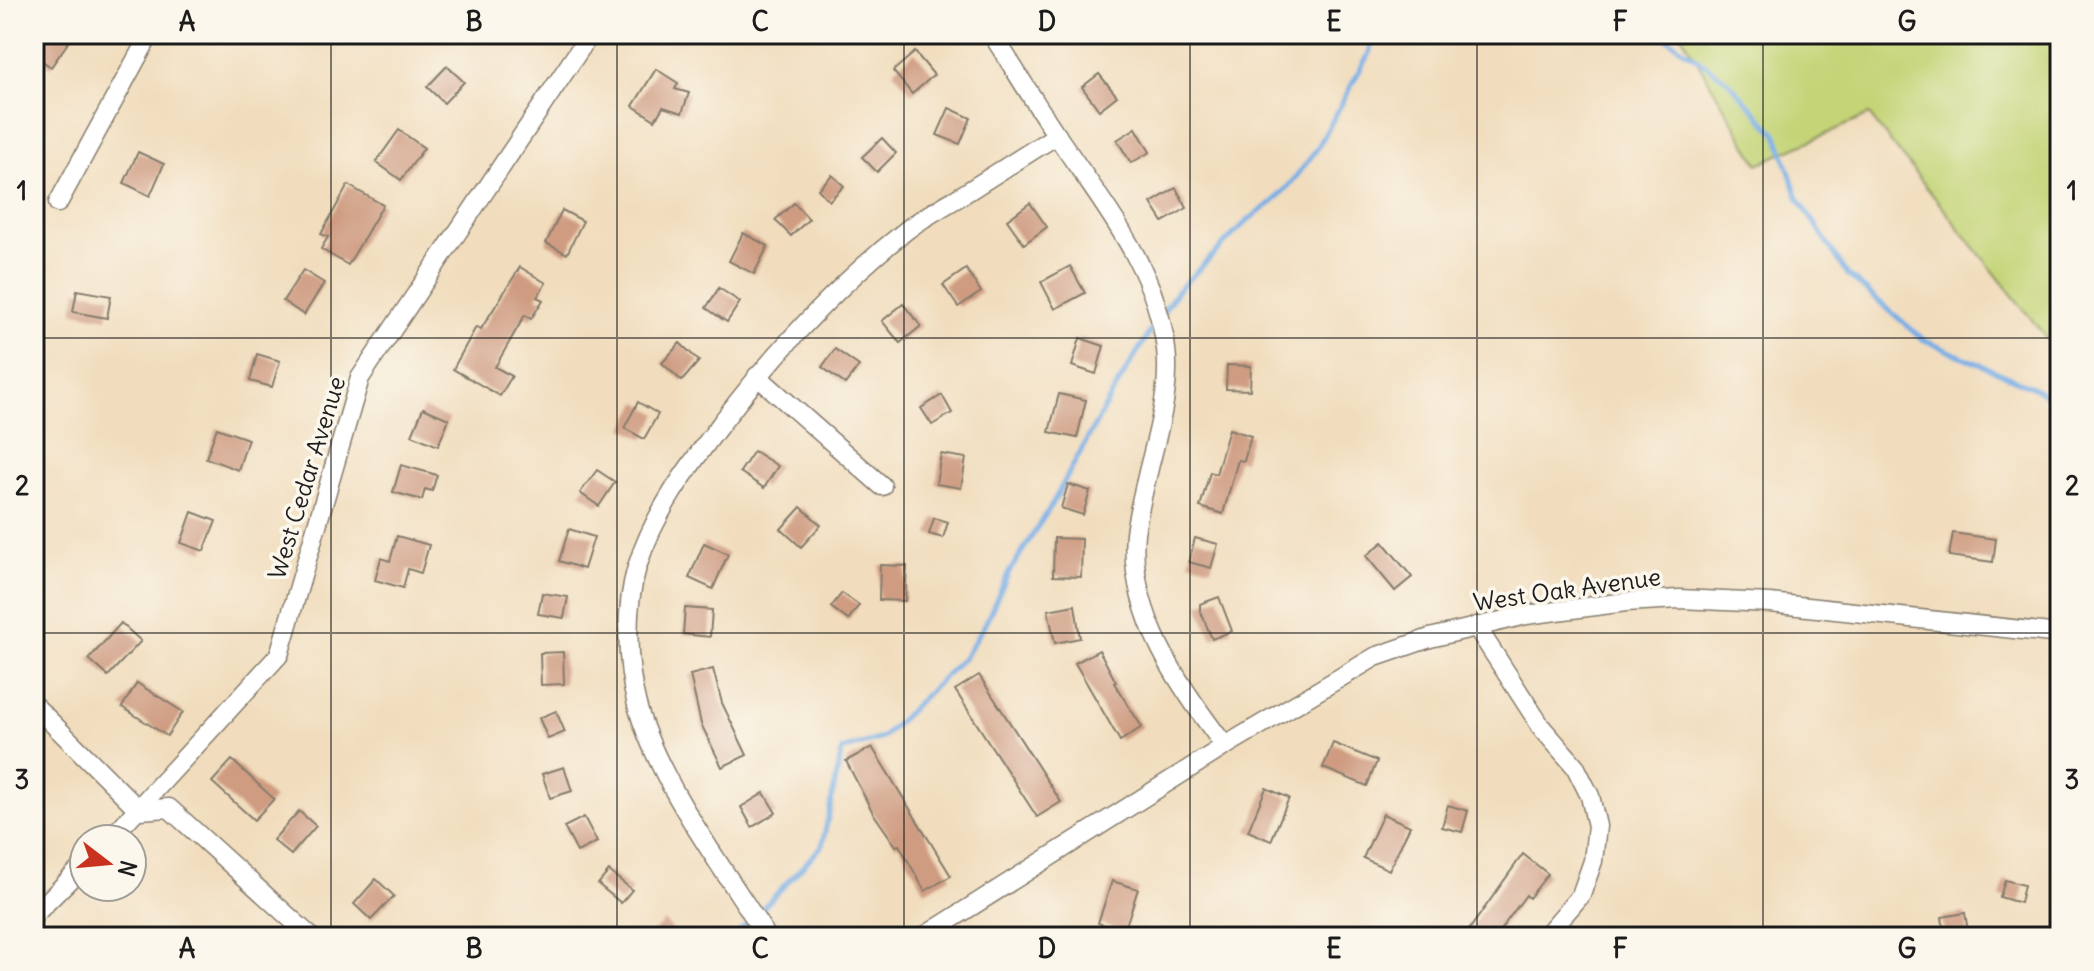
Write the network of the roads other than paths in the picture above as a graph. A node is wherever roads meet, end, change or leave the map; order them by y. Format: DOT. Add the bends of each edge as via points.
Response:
graph roads {
  1 [pos="150,34"];
  2 [pos="590,34"];
  3 [pos="992,34"];
  4 [pos="1057,135"];
  5 [pos="58,203"];
  6 [pos="757,376"];
  7 [pos="882,486"];
  8 [pos="1476,626"];
  9 [pos="2060,634"];
  10 [pos="34,705"];
  11 [pos="1225,746"];
  12 [pos="139,810"];
  13 [pos="126,823"];
  14 [pos="68,881"];
  15 [pos="34,915"];
  16 [pos="311,937"];
  17 [pos="767,937"];
  18 [pos="923,937"];
  19 [pos="1545,937"];
  1 -- 5 [label="street"];
  2 -- 12 [label="street, West Cedar Avenue" via="360,378 279,655"];
  3 -- 4 [label="street"];
  4 -- 6 [label="street" via="909,228 838,290"];
  4 -- 11 [label="street" via="1135,251 1156,298 1167,352 1164,398 1135,534 1136,569 1149,623 1183,691"];
  6 -- 7 [label="street"];
  6 -- 17 [label="street" via="687,469 652,528 636,569 630,653 647,737"];
  8 -- 9 [label="street, West Oak Avenue" via="1526,615 1679,599 1770,603"];
  8 -- 11 [label="street, West Oak Avenue" via="1375,657"];
  8 -- 19 [label="street" via="1542,728 1575,766 1597,826 1593,861 1581,895"];
  10 -- 12 [label="street"];
  11 -- 18 [label="street, West Oak Avenue"];
  12 -- 13 [label="street, West Cedar Avenue"];
  12 -- 16 [label="street" via="169,808"];
  14 -- 15 [label="street"];
}
